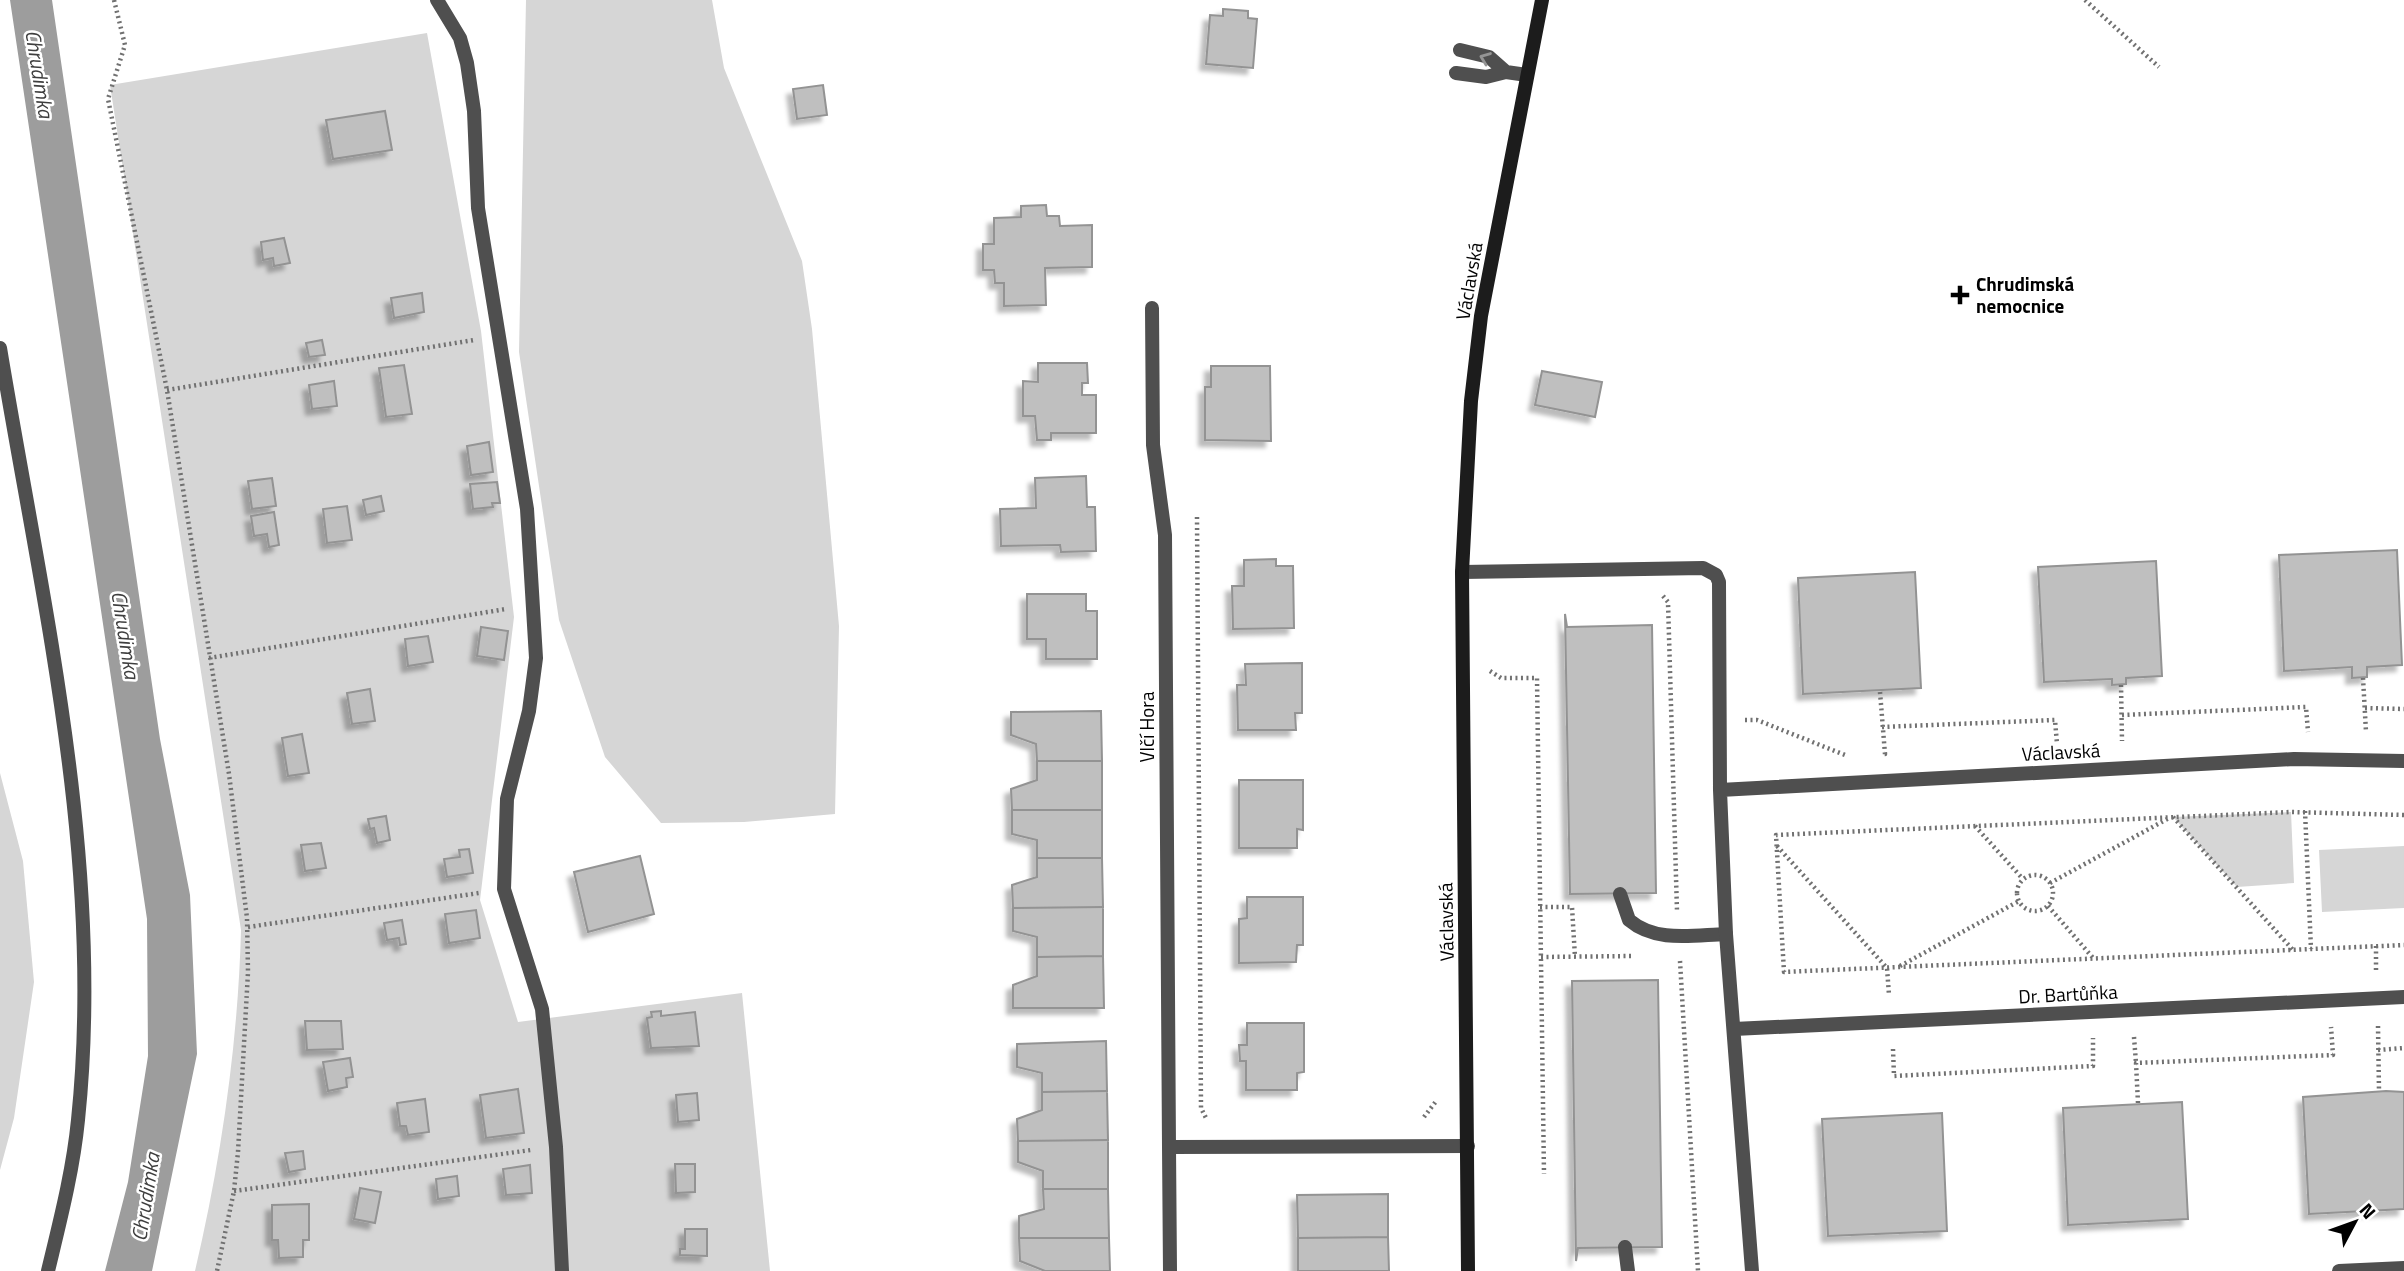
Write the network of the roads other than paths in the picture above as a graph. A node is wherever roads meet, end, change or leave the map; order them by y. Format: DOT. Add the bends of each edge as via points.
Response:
graph roads {
  1 [pos="438,0"];
  2 [pos="1542,0"];
  3 [pos="1460,50"];
  4 [pos="1506,72"];
  5 [pos="1456,73"];
  6 [pos="1527,75"];
  7 [pos="1152,308"];
  8 [pos="0,348"];
  9 [pos="1462,572"];
  10 [pos="2404,761"];
  11 [pos="1720,790"];
  12 [pos="1620,894"];
  13 [pos="1726,934"];
  14 [pos="2404,997"];
  15 [pos="1734,1028"];
  16 [pos="1468,1146"];
  17 [pos="1170,1147"];
  18 [pos="1625,1247"];
  19 [pos="2404,1268"];
  20 [pos="48,1271"];
  21 [pos="562,1271"];
  22 [pos="1170,1271"];
  23 [pos="1468,1271"];
  24 [pos="1628,1271"];
  25 [pos="1752,1271"];
  26 [pos="2339,1271"];
  1 -- 21 [label="street" via="460,38 467,63 478,208 527,509 536,658 529,711 507,799 504,889 542,1009"];
  2 -- 6 [label="street, Václavská"];
  4 -- 3 [label="street, one-way" via="1489,57"];
  4 -- 5 [label="street" via="1486,76"];
  4 -- 6 [label="street"];
  6 -- 9 [label="street, Václavská" via="1481,316 1471,401"];
  7 -- 17 [label="street, Vlčí Hora" via="1153,445 1165,535"];
  8 -- 20 [label="street" via="50,643 82,906 85,977 78,1122"];
  9 -- 11 [label="street" via="1710,570 1716,575 1720,591"];
  9 -- 16 [label="street, Václavská"];
  10 -- 11 [label="street, Václavská" via="2294,759"];
  11 -- 13 [label="street"];
  12 -- 13 [label="street" via="1625,912 1636,926 1659,936"];
  13 -- 15 [label="street"];
  14 -- 15 [label="street, Dr. Bartůňka"];
  15 -- 25 [label="street"];
  16 -- 17 [label="street"];
  16 -- 23 [label="street, Václavská"];
  17 -- 22 [label="street, Vlčí Hora"];
  18 -- 24 [label="street"];
  19 -- 26 [label="street"];
}
